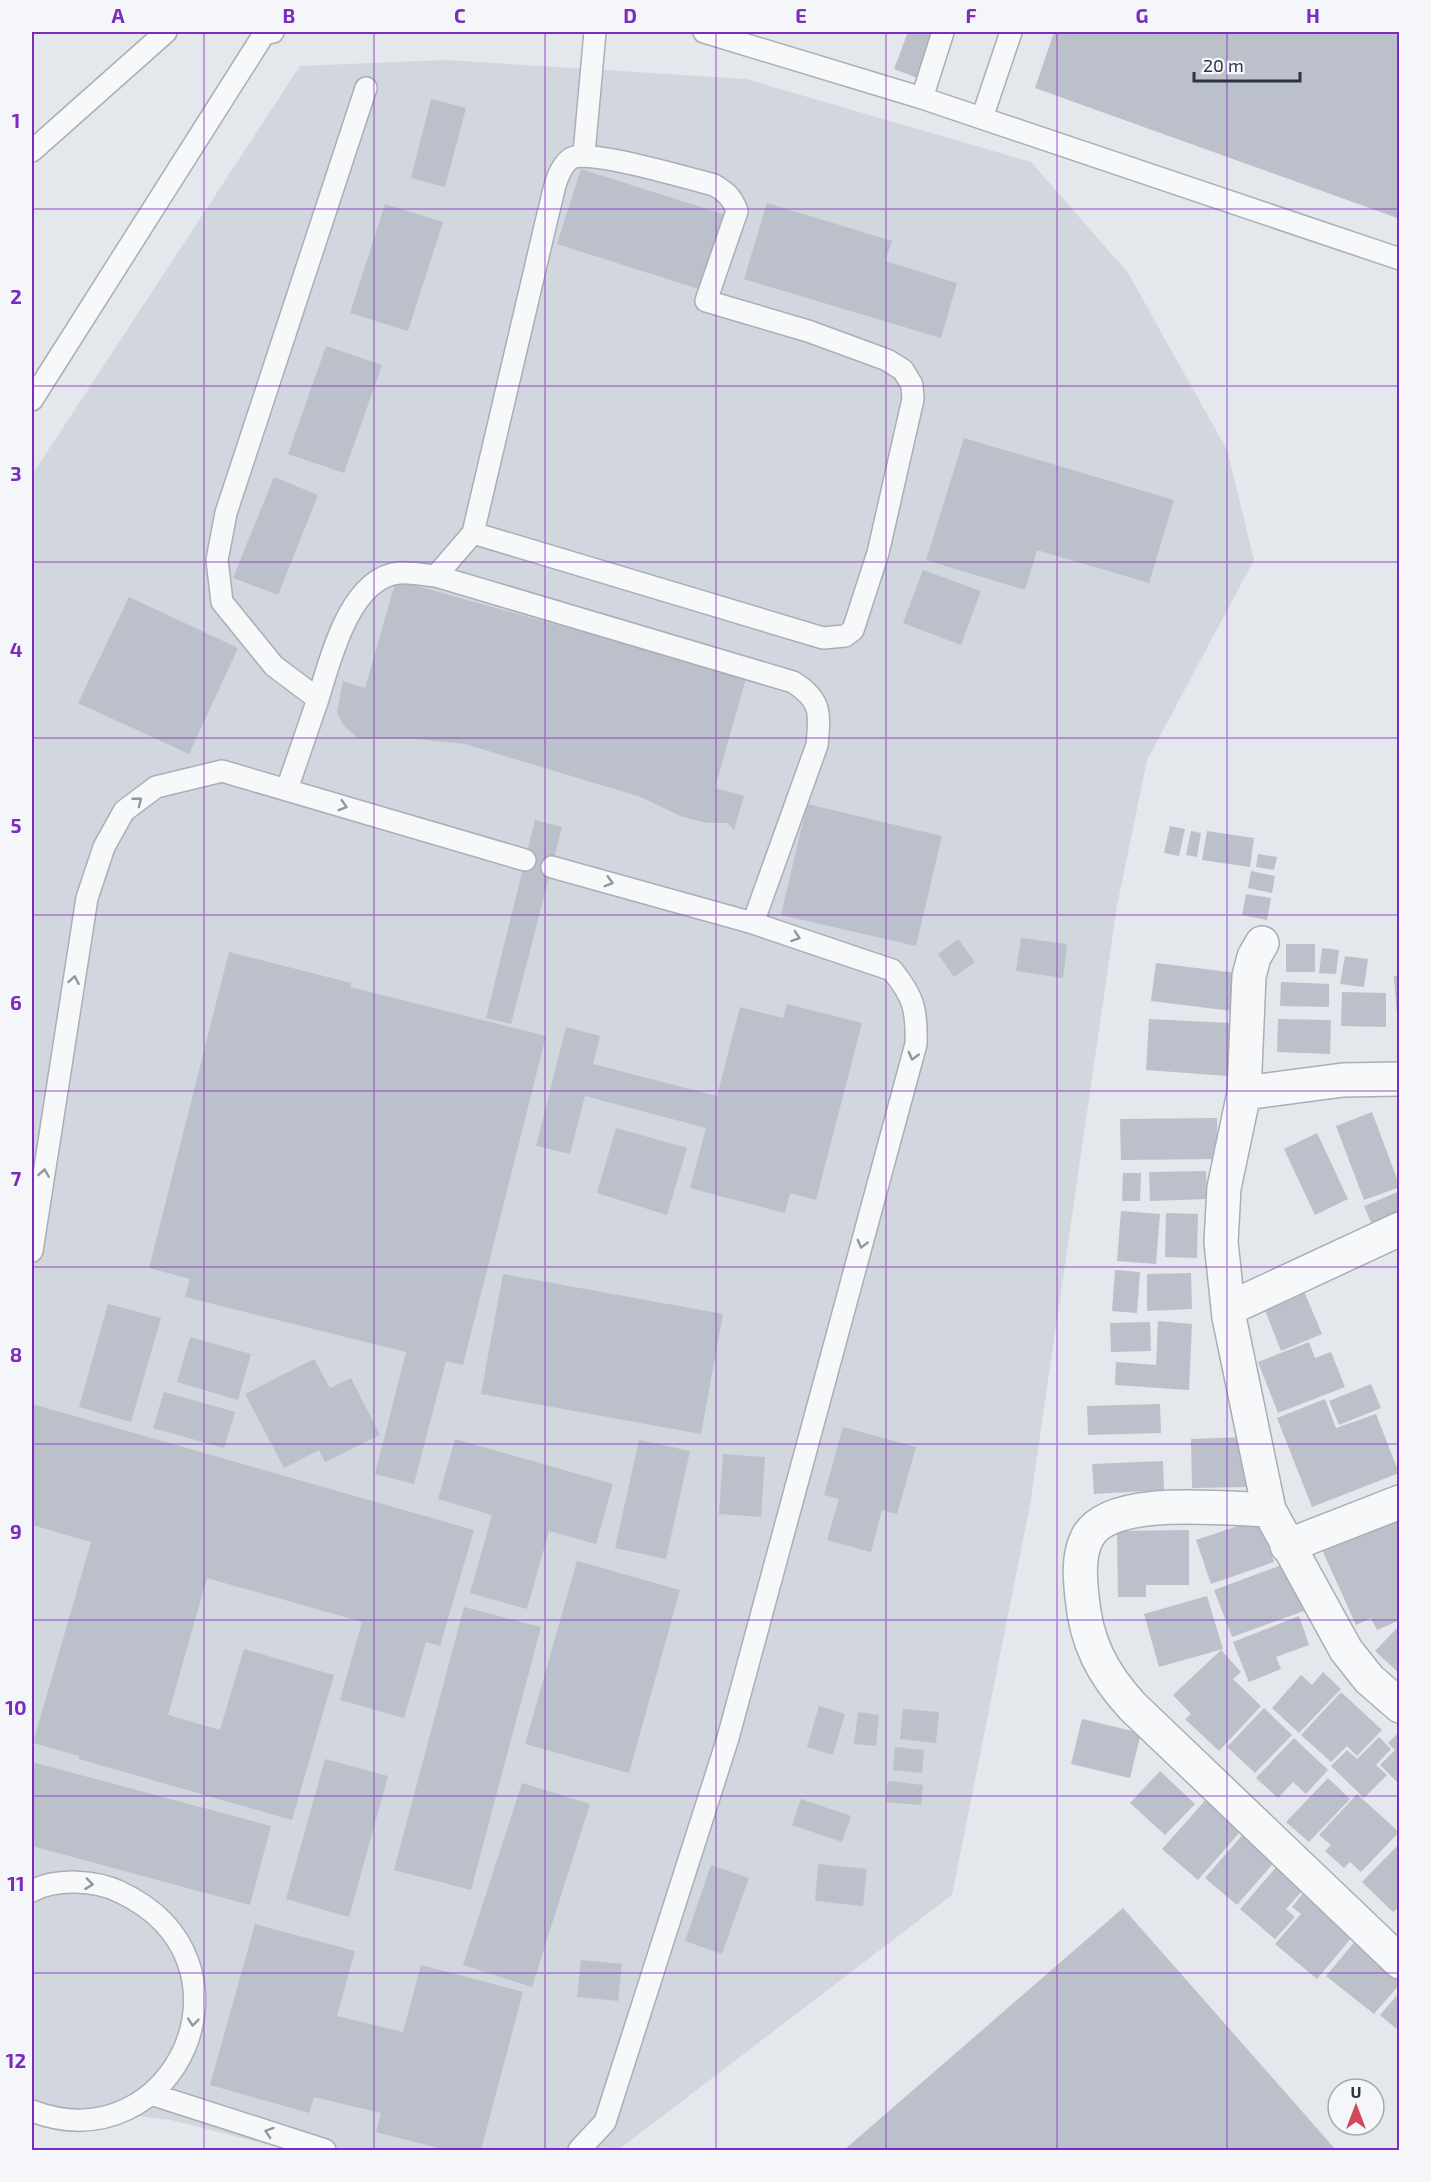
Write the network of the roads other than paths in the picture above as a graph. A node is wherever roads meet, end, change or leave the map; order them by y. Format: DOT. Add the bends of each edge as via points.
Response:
graph roads {
  1 [pos="166,32"];
  2 [pos="273,32"];
  3 [pos="595,32"];
  4 [pos="704,32"];
  5 [pos="943,32"];
  6 [pos="1011,32"];
  7 [pos="366,88"];
  8 [pos="922,98"];
  9 [pos="982,118"];
  10 [pos="32,151"];
  11 [pos="584,154"];
  12 [pos="1400,259"];
  13 [pos="32,400"];
  14 [pos="473,533"];
  15 [pos="436,576"];
  16 [pos="318,699"];
  17 [pos="287,789"];
  18 [pos="525,860"];
  19 [pos="552,867"];
  20 [pos="753,923"];
  21 [pos="1262,943"];
  22 [pos="1400,1079"];
  23 [pos="1244,1093"];
  24 [pos="1400,1229"];
  25 [pos="32,1251"];
  26 [pos="1228,1310"];
  27 [pos="1400,1502"];
  28 [pos="1269,1510"];
  29 [pos="1287,1546"];
  30 [pos="1400,1706"];
  31 [pos="32,1891"];
  32 [pos="1400,1962"];
  33 [pos="150,2094"];
  34 [pos="32,2110"];
  35 [pos="325,2151"];
  36 [pos="579,2151"];
  1 -- 10 [label="lane"];
  2 -- 13 [label="lane" via="264,34"];
  3 -- 11 [label="lane"];
  4 -- 8 [label="lane"];
  5 -- 8 [label="lane"];
  6 -- 9 [label="lane"];
  7 -- 16 [label="lane" via="226,513 218,560 222,602 274,666"];
  8 -- 9 [label="lane"];
  9 -- 12 [label="lane"];
  11 -- 14 [label="lane" via="572,157 562,167 556,184"];
  11 -- 14 [label="lane" via="714,185 733,200 737,211 706,301 860,349 903,370 912,385 913,399 878,553 854,630 845,636 823,638"];
  14 -- 15 [label="lane"];
  15 -- 16 [label="lane" via="399,573 373,584 356,602 333,650"];
  15 -- 20 [label="lane" via="806,689 820,715 817,745"];
  16 -- 17 [label="lane"];
  17 -- 18 [label="lane, one-way"];
  25 -- 17 [label="lane, one-way" via="87,898 104,847 124,811 156,787 222,771"];
  19 -- 20 [label="lane, one-way"];
  20 -- 36 [label="lane, one-way" via="892,970 907,988 917,1012 916,1044 728,1738 604,2122"];
  21 -- 23 [label="street" via="1249,976"];
  22 -- 23 [label="street" via="1343,1080"];
  23 -- 26 [label="street" via="1224,1188 1221,1242"];
  24 -- 26 [label="street"];
  26 -- 28 [label="street"];
  27 -- 29 [label="street"];
  28 -- 29 [label="street"];
  28 -- 32 [label="street" via="1143,1507 1111,1516 1094,1527 1082,1553 1084,1620 1110,1682 1132,1706"];
  29 -- 30 [label="street" via="1346,1650 1369,1679"];
  31 -- 33 [label="lane, one-way" via="72,1882 109,1887 143,1902 170,1928 188,1960 196,1996 191,2033 176,2067"];
  33 -- 34 [label="lane" via="120,2112 87,2120 51,2118"];
  35 -- 33 [label="lane, one-way"];
}
